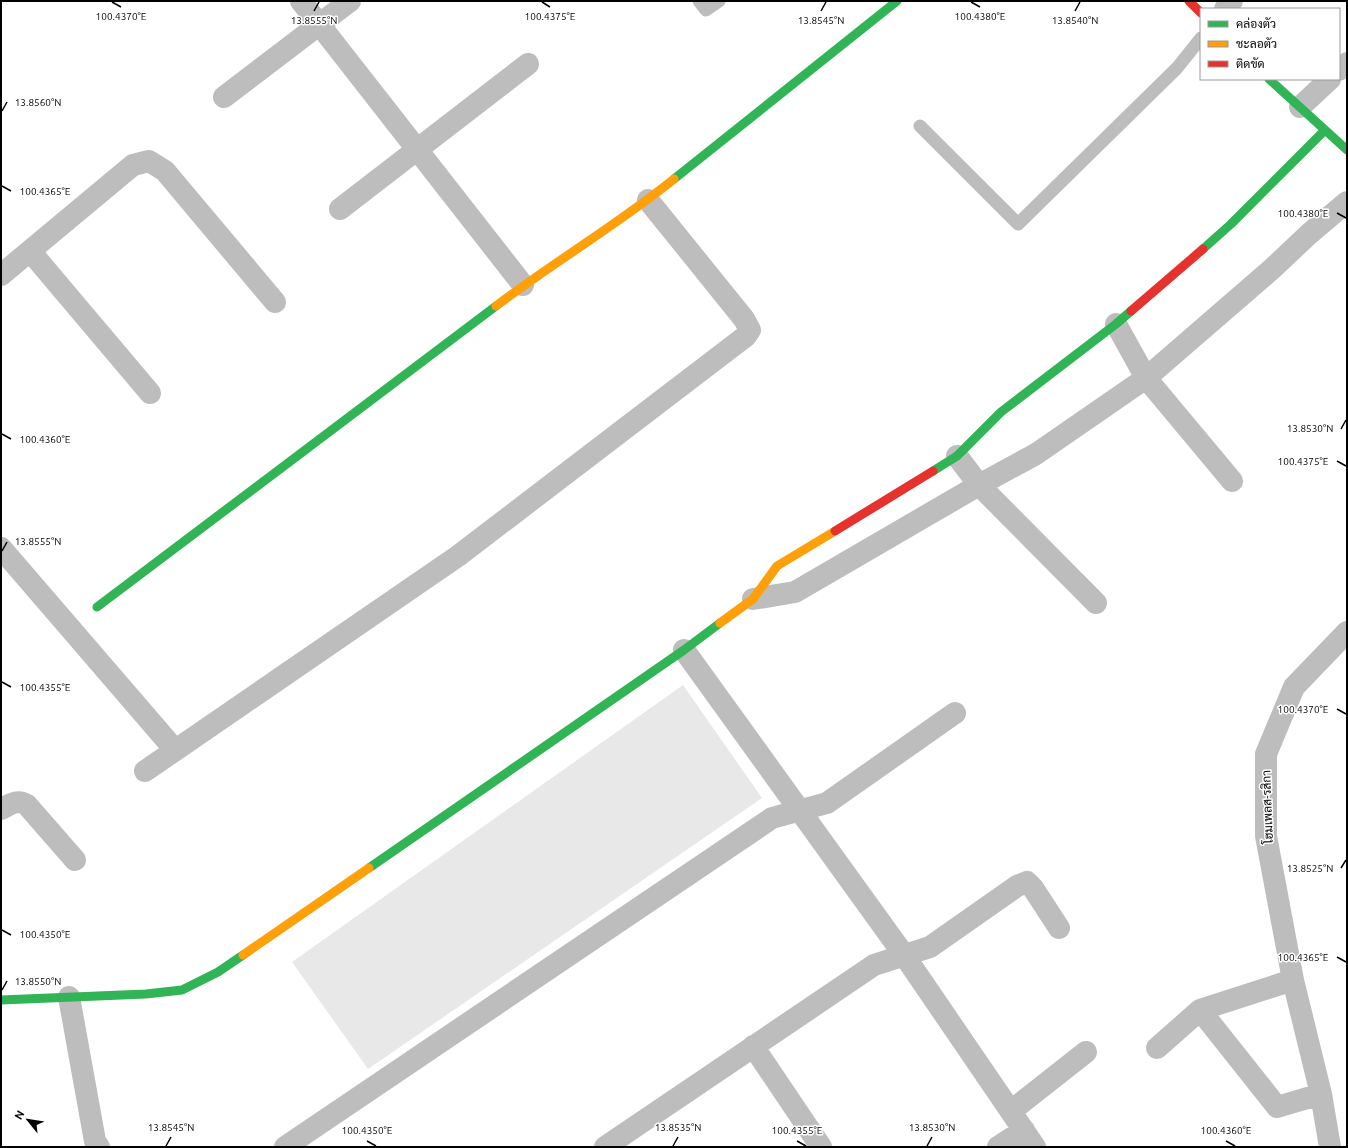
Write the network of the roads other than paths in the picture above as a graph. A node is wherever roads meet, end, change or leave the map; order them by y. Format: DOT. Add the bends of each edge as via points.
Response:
graph roads {
  1 [pos="301,1"];
  2 [pos="350,1"];
  3 [pos="700,1"];
  4 [pos="719,1"];
  5 [pos="897,1"];
  6 [pos="1189,1"];
  7 [pos="1200,12"];
  8 [pos="319,24"];
  9 [pos="1200,39"];
  10 [pos="528,64"];
  11 [pos="1270,80"];
  12 [pos="1329,80"];
  13 [pos="224,97"];
  14 [pos="1300,107"];
  15 [pos="920,126"];
  16 [pos="1325,130"];
  17 [pos="417,149"];
  18 [pos="1347,150"];
  19 [pos="648,200"];
  20 [pos="1347,202"];
  21 [pos="340,208"];
  22 [pos="30,251"];
  23 [pos="1,275"];
  24 [pos="523,285"];
  25 [pos="275,302"];
  26 [pos="1116,324"];
  27 [pos="1146,378"];
  28 [pos="150,393"];
  29 [pos="956,456"];
  30 [pos="1232,481"];
  31 [pos="979,485"];
  32 [pos="1,548"];
  33 [pos="753,599"];
  34 [pos="1096,603"];
  35 [pos="97,607"];
  36 [pos="1347,632"];
  37 [pos="684,650"];
  38 [pos="955,713"];
  39 [pos="175,750"];
  40 [pos="145,771"];
  41 [pos="1,809"];
  42 [pos="800,810"];
  43 [pos="75,860"];
  44 [pos="1059,928"];
  45 [pos="904,955"];
  46 [pos="1293,980"];
  47 [pos="69,997"];
  48 [pos="1,1000"];
  49 [pos="1200,1010"];
  50 [pos="753,1046"];
  51 [pos="1157,1048"];
  52 [pos="1086,1052"];
  53 [pos="1321,1094"];
  54 [pos="1011,1111"];
  55 [pos="1030,1139"];
  56 [pos="607,1146"];
  57 [pos="99,1147"];
  58 [pos="285,1147"];
  59 [pos="821,1147"];
  60 [pos="998,1147"];
  61 [pos="1330,1147"];
  1 -- 8 [label="street"];
  2 -- 8 [label="street"];
  3 -- 4 [label="lane" via="706,10"];
  5 -- 19 [label="street"];
  6 -- 7 [label="street"];
  8 -- 13 [label="street"];
  8 -- 17 [label="street"];
  9 -- 15 [label="lane" via="1176,68 1018,224"];
  10 -- 17 [label="street"];
  11 -- 14 [label="street"];
  12 -- 14 [label="street"];
  14 -- 16 [label="street"];
  16 -- 18 [label="street"];
  16 -- 26 [label="street" via="1231,224"];
  17 -- 21 [label="street"];
  17 -- 24 [label="street"];
  19 -- 24 [label="street"];
  19 -- 39 [label="street" via="744,319 750,330 746,336 458,556"];
  20 -- 27 [label="street"];
  22 -- 23 [label="street"];
  22 -- 25 [label="street" via="133,165 149,160 165,171"];
  22 -- 28 [label="street"];
  24 -- 35 [label="street"];
  26 -- 27 [label="street"];
  26 -- 29 [label="street" via="1001,412"];
  27 -- 30 [label="street"];
  27 -- 31 [label="street" via="1036,454"];
  29 -- 31 [label="street"];
  29 -- 33 [label="street" via="777,566"];
  31 -- 33 [label="street" via="795,592"];
  31 -- 34 [label="street"];
  32 -- 39 [label="street"];
  33 -- 37 [label="street"];
  36 -- 46 [label="street, โฮมเพลส-รสิกา" via="1294,687 1266,754 1266,836"];
  37 -- 42 [label="street"];
  37 -- 47 [label="street" via="218,972 182,990"];
  38 -- 42 [label="street" via="827,802"];
  39 -- 40 [label="street"];
  41 -- 43 [label="street" via="15,801 23,802"];
  42 -- 45 [label="street"];
  42 -- 58 [label="street" via="772,818"];
  44 -- 45 [label="street" via="1027,882 1017,886 930,947"];
  45 -- 50 [label="street" via="874,965"];
  45 -- 54 [label="street"];
  46 -- 49 [label="street"];
  46 -- 53 [label="street, โฮมเพลส-รสิกา"];
  47 -- 48 [label="street"];
  47 -- 57 [label="street" via="95,1141"];
  49 -- 51 [label="street"];
  49 -- 53 [label="street" via="1278,1107"];
  50 -- 56 [label="street"];
  50 -- 59 [label="street"];
  52 -- 54 [label="street"];
  53 -- 61 [label="street, โฮมเพลส-รสิกา"];
  54 -- 55 [label="street"];
  55 -- 60 [label="street"];
}
